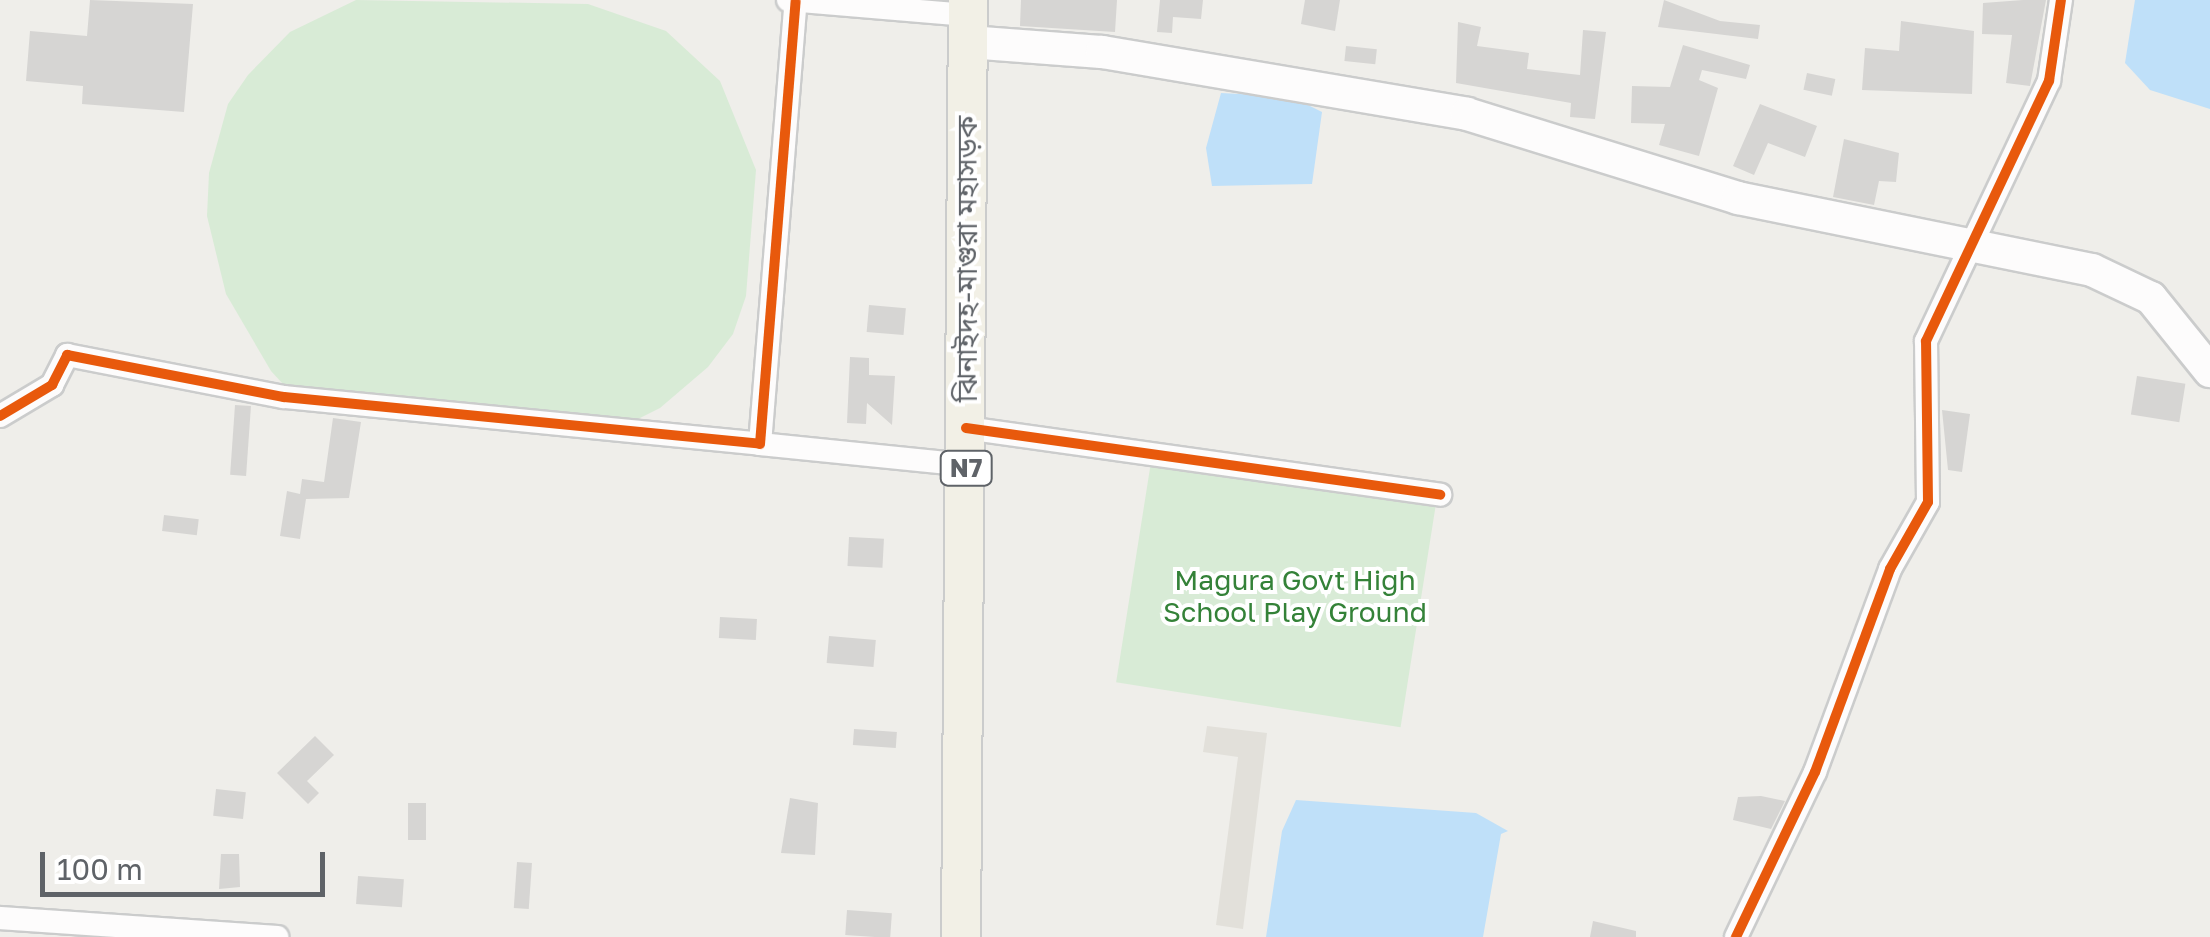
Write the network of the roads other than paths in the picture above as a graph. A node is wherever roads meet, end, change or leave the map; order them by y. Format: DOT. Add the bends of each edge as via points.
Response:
graph roads {
  1 [pos="788,0"];
  2 [pos="796,0"];
  3 [pos="2060,0"];
  4 [pos="968,19"];
  5 [pos="1970,245"];
  6 [pos="2210,372"];
  7 [pos="0,416"];
  8 [pos="760,444"];
  9 [pos="966,446"];
  10 [pos="1440,495"];
  11 [pos="0,918"];
  12 [pos="276,937"];
  13 [pos="962,937"];
  14 [pos="1736,937"];
  1 -- 2 [label="street"];
  2 -- 4 [label="street"];
  2 -- 8 [label="street"];
  3 -- 5 [label="street" via="2049,81"];
  4 -- 5 [label="main road" via="1102,52 1467,114 1738,198"];
  4 -- 9 [label="highway, ঝিনাইদহ-মাগুরা মহাসড়ক / N7"];
  5 -- 6 [label="main road" via="2126,279 2151,298"];
  5 -- 14 [label="street" via="1926,341 1928,502 1890,569 1816,772"];
  7 -- 8 [label="street" via="52,385 67,355 284,397"];
  8 -- 9 [label="street"];
  9 -- 10 [label="street"];
  9 -- 13 [label="highway, ঝিনাইদহ-মাগুরা মহাসড়ক / N7"];
  11 -- 12 [label="street"];
}
